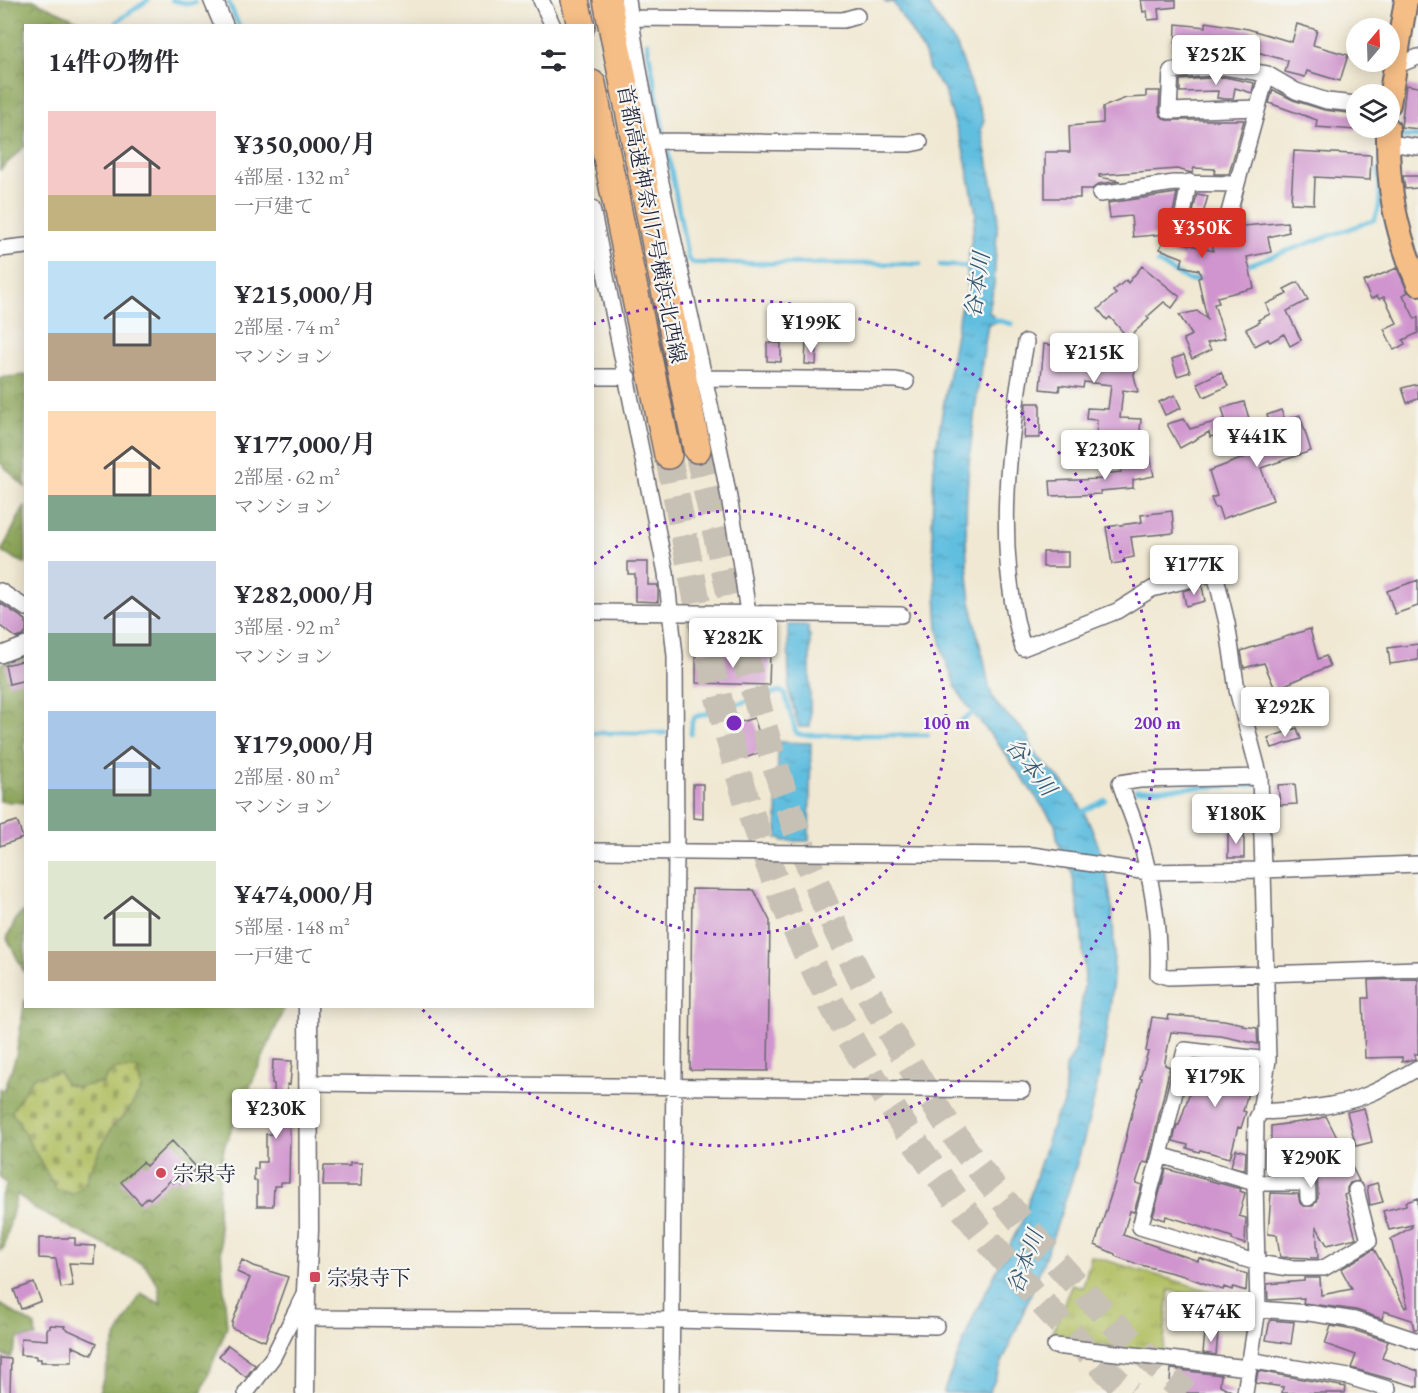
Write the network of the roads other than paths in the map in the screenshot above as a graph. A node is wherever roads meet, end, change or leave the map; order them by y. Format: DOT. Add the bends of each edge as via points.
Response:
graph roads {
  1 [pos="213,0"];
  2 [pos="542,0"];
  3 [pos="607,0"];
  4 [pos="628,0"];
  5 [pos="1406,0"];
  6 [pos="856,16"];
  7 [pos="631,18"];
  8 [pos="223,24"];
  9 [pos="552,24"];
  10 [pos="1400,34"];
  11 [pos="1418,57"];
  12 [pos="1400,64"];
  13 [pos="1267,74"];
  14 [pos="594,94"];
  15 [pos="1346,103"];
  16 [pos="1257,108"];
  17 [pos="1388,138"];
  18 [pos="1393,138"];
  19 [pos="654,141"];
  20 [pos="920,142"];
  21 [pos="1418,147"];
  22 [pos="1189,182"];
  23 [pos="1236,184"];
  24 [pos="1100,194"];
  25 [pos="594,217"];
  26 [pos="24,246"];
  27 [pos="0,249"];
  28 [pos="1418,282"];
  29 [pos="1026,342"];
  30 [pos="594,376"];
  31 [pos="628,377"];
  32 [pos="704,378"];
  33 [pos="906,382"];
  34 [pos="697,449"];
  35 [pos="668,455"];
  36 [pos="0,591"];
  37 [pos="24,607"];
  38 [pos="594,612"];
  39 [pos="670,612"];
  40 [pos="748,613"];
  41 [pos="901,615"];
  42 [pos="24,646"];
  43 [pos="0,656"];
  44 [pos="1260,777"];
  45 [pos="594,850"];
  46 [pos="676,851"];
  47 [pos="1418,864"];
  48 [pos="1263,870"];
  49 [pos="1143,871"];
  50 [pos="1418,969"];
  51 [pos="1267,972"];
  52 [pos="308,1008"];
  53 [pos="1268,1060"];
  54 [pos="1418,1068"];
  55 [pos="307,1083"];
  56 [pos="674,1086"];
  57 [pos="1022,1090"];
  58 [pos="1260,1112"];
  59 [pos="1160,1155"];
  60 [pos="1255,1183"];
  61 [pos="1307,1184"];
  62 [pos="1356,1190"];
  63 [pos="1258,1263"];
  64 [pos="306,1291"];
  65 [pos="1258,1309"];
  66 [pos="307,1318"];
  67 [pos="672,1320"];
  68 [pos="936,1326"];
  69 [pos="1418,1341"];
  70 [pos="1055,1346"];
  71 [pos="1249,1364"];
  72 [pos="1388,1389"];
  73 [pos="246,1393"];
  74 [pos="305,1393"];
  75 [pos="670,1393"];
  76 [pos="1245,1393"];
  1 -- 8 [label="street"];
  2 -- 9 [label="street"];
  3 -- 34 [label="highway, 首都高速神奈川7号横浜北西線"];
  4 -- 7 [label="street"];
  5 -- 10 [label="main road"];
  6 -- 7 [label="street" via="843,20"];
  7 -- 19 [label="street"];
  11 -- 12 [label="street"];
  13 -- 15 [label="street" via="1296,91"];
  13 -- 16 [label="street"];
  13 -- 16 [label="street" via="1224,67 1171,71 1169,111"];
  14 -- 35 [label="highway, 首都高速神奈川7号横浜北西線"];
  16 -- 23 [label="street"];
  17 -- 28 [label="main road" via="1392,202"];
  18 -- 21 [label="street"];
  19 -- 20 [label="street"];
  19 -- 32 [label="street"];
  22 -- 23 [label="street"];
  22 -- 23 [label="street" via="1182,220 1190,227 1227,220"];
  22 -- 24 [label="street"];
  25 -- 31 [label="street"];
  26 -- 27 [label="street"];
  29 -- 44 [label="street" via="1008,454 1006,513 1009,580 1023,648 1117,611 1152,589 1215,573 1237,690"];
  30 -- 31 [label="street"];
  31 -- 39 [label="street"];
  32 -- 33 [label="street"];
  32 -- 40 [label="street" via="730,497"];
  36 -- 37 [label="street"];
  38 -- 39 [label="street"];
  39 -- 40 [label="street"];
  39 -- 46 [label="street" via="675,656"];
  40 -- 41 [label="street"];
  42 -- 43 [label="street"];
  44 -- 48 [label="street"];
  44 -- 49 [label="street" via="1120,783 1138,835"];
  45 -- 46 [label="street"];
  46 -- 49 [label="street" via="1032,855"];
  46 -- 56 [label="street"];
  47 -- 48 [label="street"];
  48 -- 49 [label="street"];
  48 -- 51 [label="street"];
  49 -- 51 [label="street" via="1158,930 1158,974 1168,977"];
  50 -- 51 [label="street"];
  51 -- 53 [label="street"];
  52 -- 55 [label="street"];
  53 -- 58 [label="street"];
  53 -- 59 [label="street" via="1185,1050"];
  54 -- 58 [label="street" via="1367,1095 1324,1106"];
  55 -- 56 [label="street"];
  55 -- 64 [label="street"];
  56 -- 57 [label="street"];
  56 -- 67 [label="street"];
  58 -- 60 [label="street" via="1256,1120"];
  59 -- 60 [label="street"];
  59 -- 63 [label="street" via="1140,1227"];
  60 -- 61 [label="street"];
  60 -- 63 [label="street"];
  62 -- 63 [label="street" via="1369,1241 1324,1268"];
  63 -- 65 [label="street"];
  64 -- 66 [label="street"];
  64 -- 73 [label="street" via="273,1357"];
  65 -- 69 [label="street" via="1355,1320"];
  65 -- 71 [label="street"];
  66 -- 67 [label="street"];
  66 -- 74 [label="street"];
  67 -- 68 [label="street"];
  67 -- 75 [label="street"];
  70 -- 71 [label="street"];
  71 -- 72 [label="street" via="1349,1377"];
  71 -- 76 [label="street"];
}
